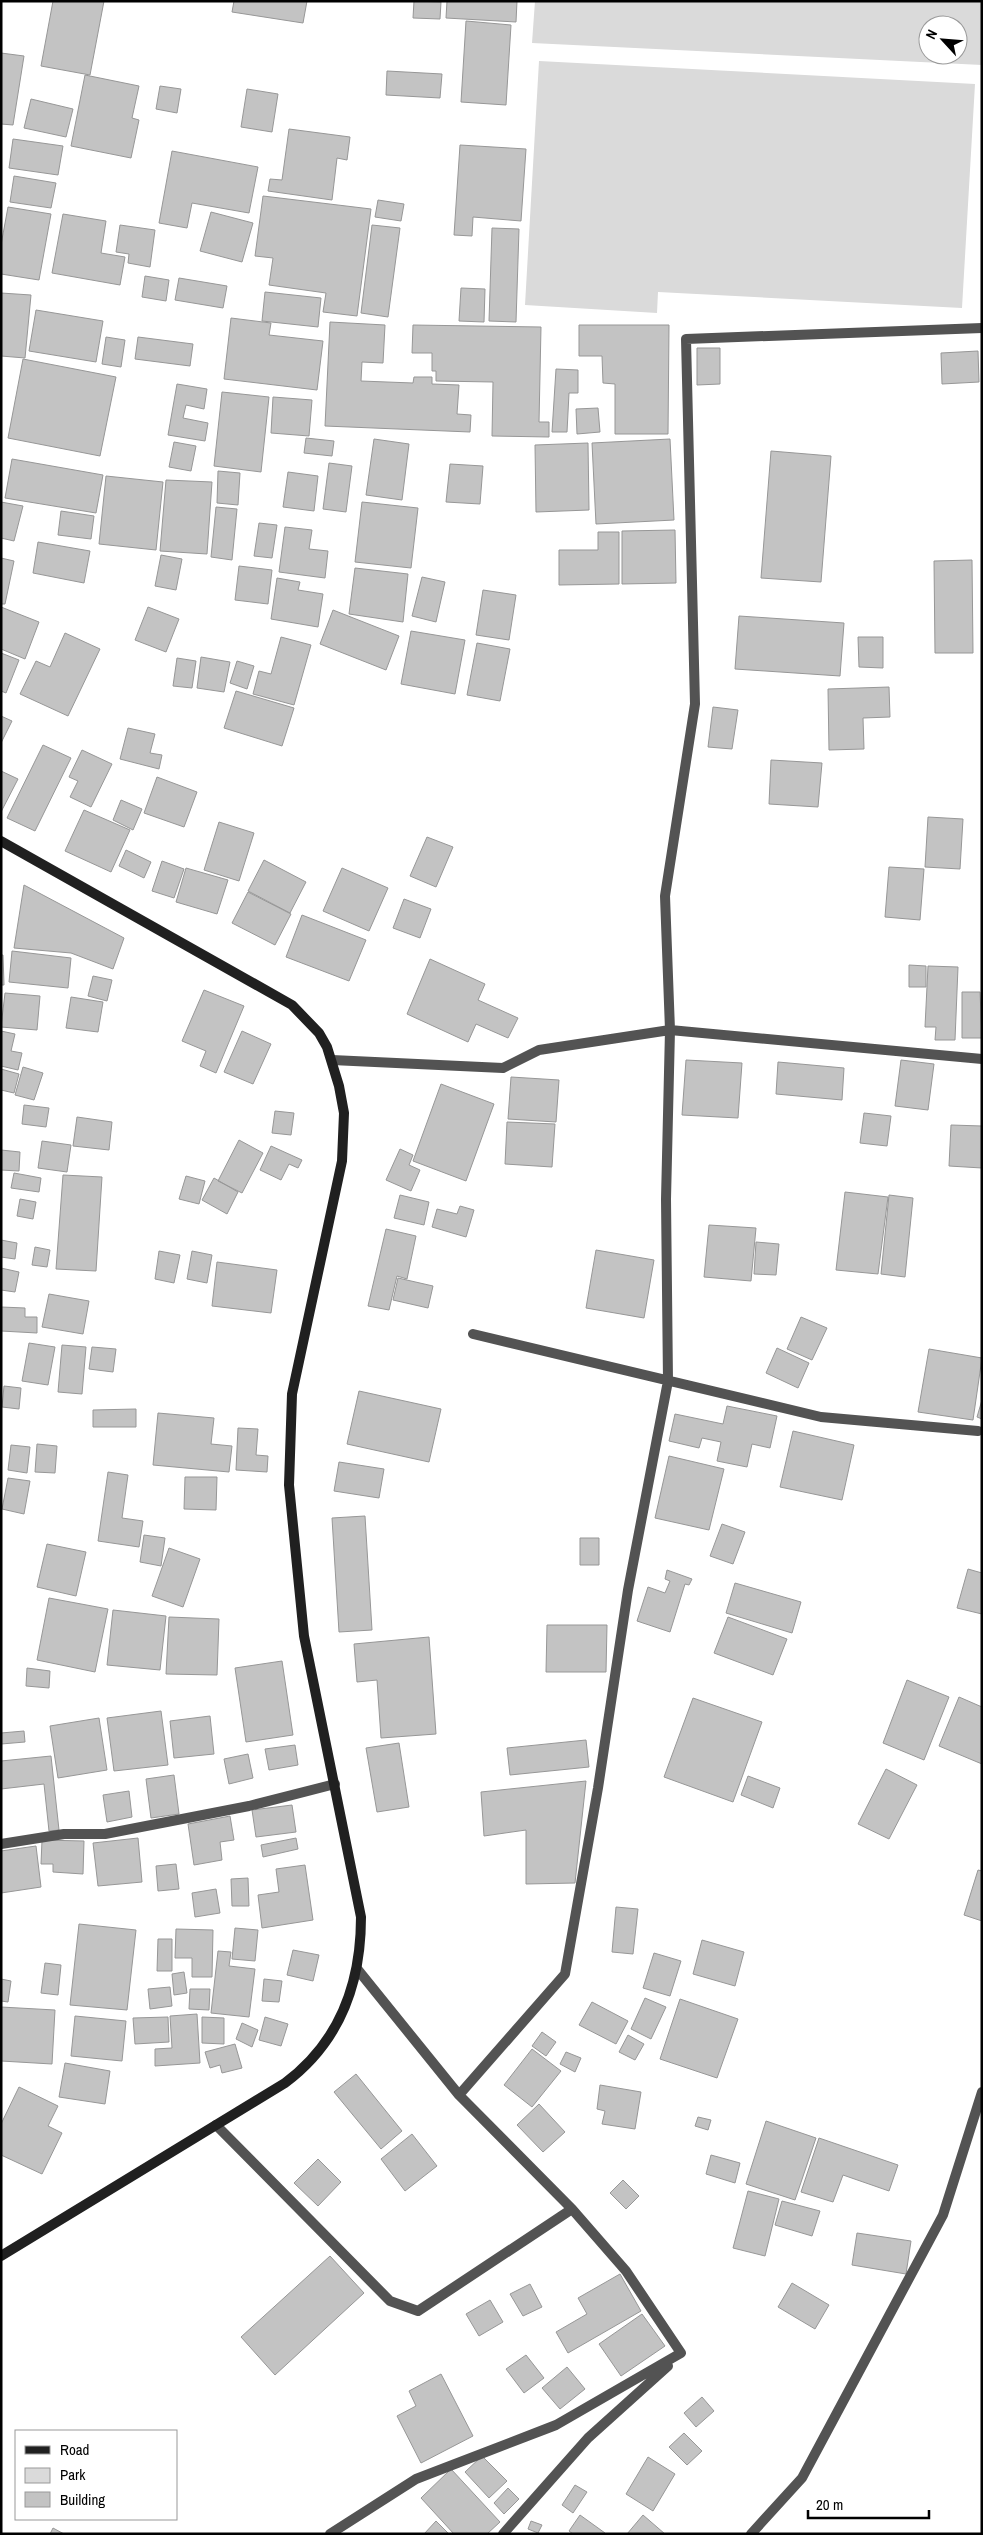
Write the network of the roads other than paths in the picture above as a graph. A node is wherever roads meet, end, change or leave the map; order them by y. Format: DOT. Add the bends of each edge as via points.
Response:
graph roads {
  1 [pos="982,328"];
  2 [pos="1,840"];
  3 [pos="670,1030"];
  4 [pos="982,1059"];
  5 [pos="332,1060"];
  6 [pos="473,1334"];
  7 [pos="668,1382"];
  8 [pos="978,1431"];
  9 [pos="335,1784"];
  10 [pos="1,1844"];
  11 [pos="358,1970"];
  12 [pos="982,2092"];
  13 [pos="459,2094"];
  14 [pos="216,2125"];
  15 [pos="572,2209"];
  16 [pos="1,2256"];
  17 [pos="681,2353"];
  18 [pos="330,2534"];
  19 [pos="503,2534"];
  20 [pos="751,2534"];
  1 -- 3 [label="street" via="686,339 696,704 665,896"];
  2 -- 5 [label="main road" via="292,1005 319,1033"];
  3 -- 4 [label="street"];
  3 -- 5 [label="street" via="539,1050 503,1068"];
  3 -- 7 [label="street" via="666,1199"];
  5 -- 9 [label="main road" via="344,1113 342,1161 292,1394 289,1485 304,1636 313,1692"];
  6 -- 7 [label="street"];
  7 -- 8 [label="street" via="820,1418"];
  7 -- 13 [label="street" via="628,1590 566,1974"];
  9 -- 10 [label="street" via="249,1806 105,1834 64,1834"];
  9 -- 11 [label="main road" via="362,1917"];
  11 -- 13 [label="street"];
  11 -- 14 [label="main road" via="336,2025 306,2067"];
  12 -- 20 [label="street" via="943,2215 802,2478"];
  13 -- 15 [label="street"];
  14 -- 15 [label="street" via="390,2301 418,2311"];
  14 -- 16 [label="main road"];
  15 -- 17 [label="street" via="626,2271"];
  17 -- 18 [label="street" via="556,2425 416,2479"];
  17 -- 19 [label="street" via="588,2438"];
}
